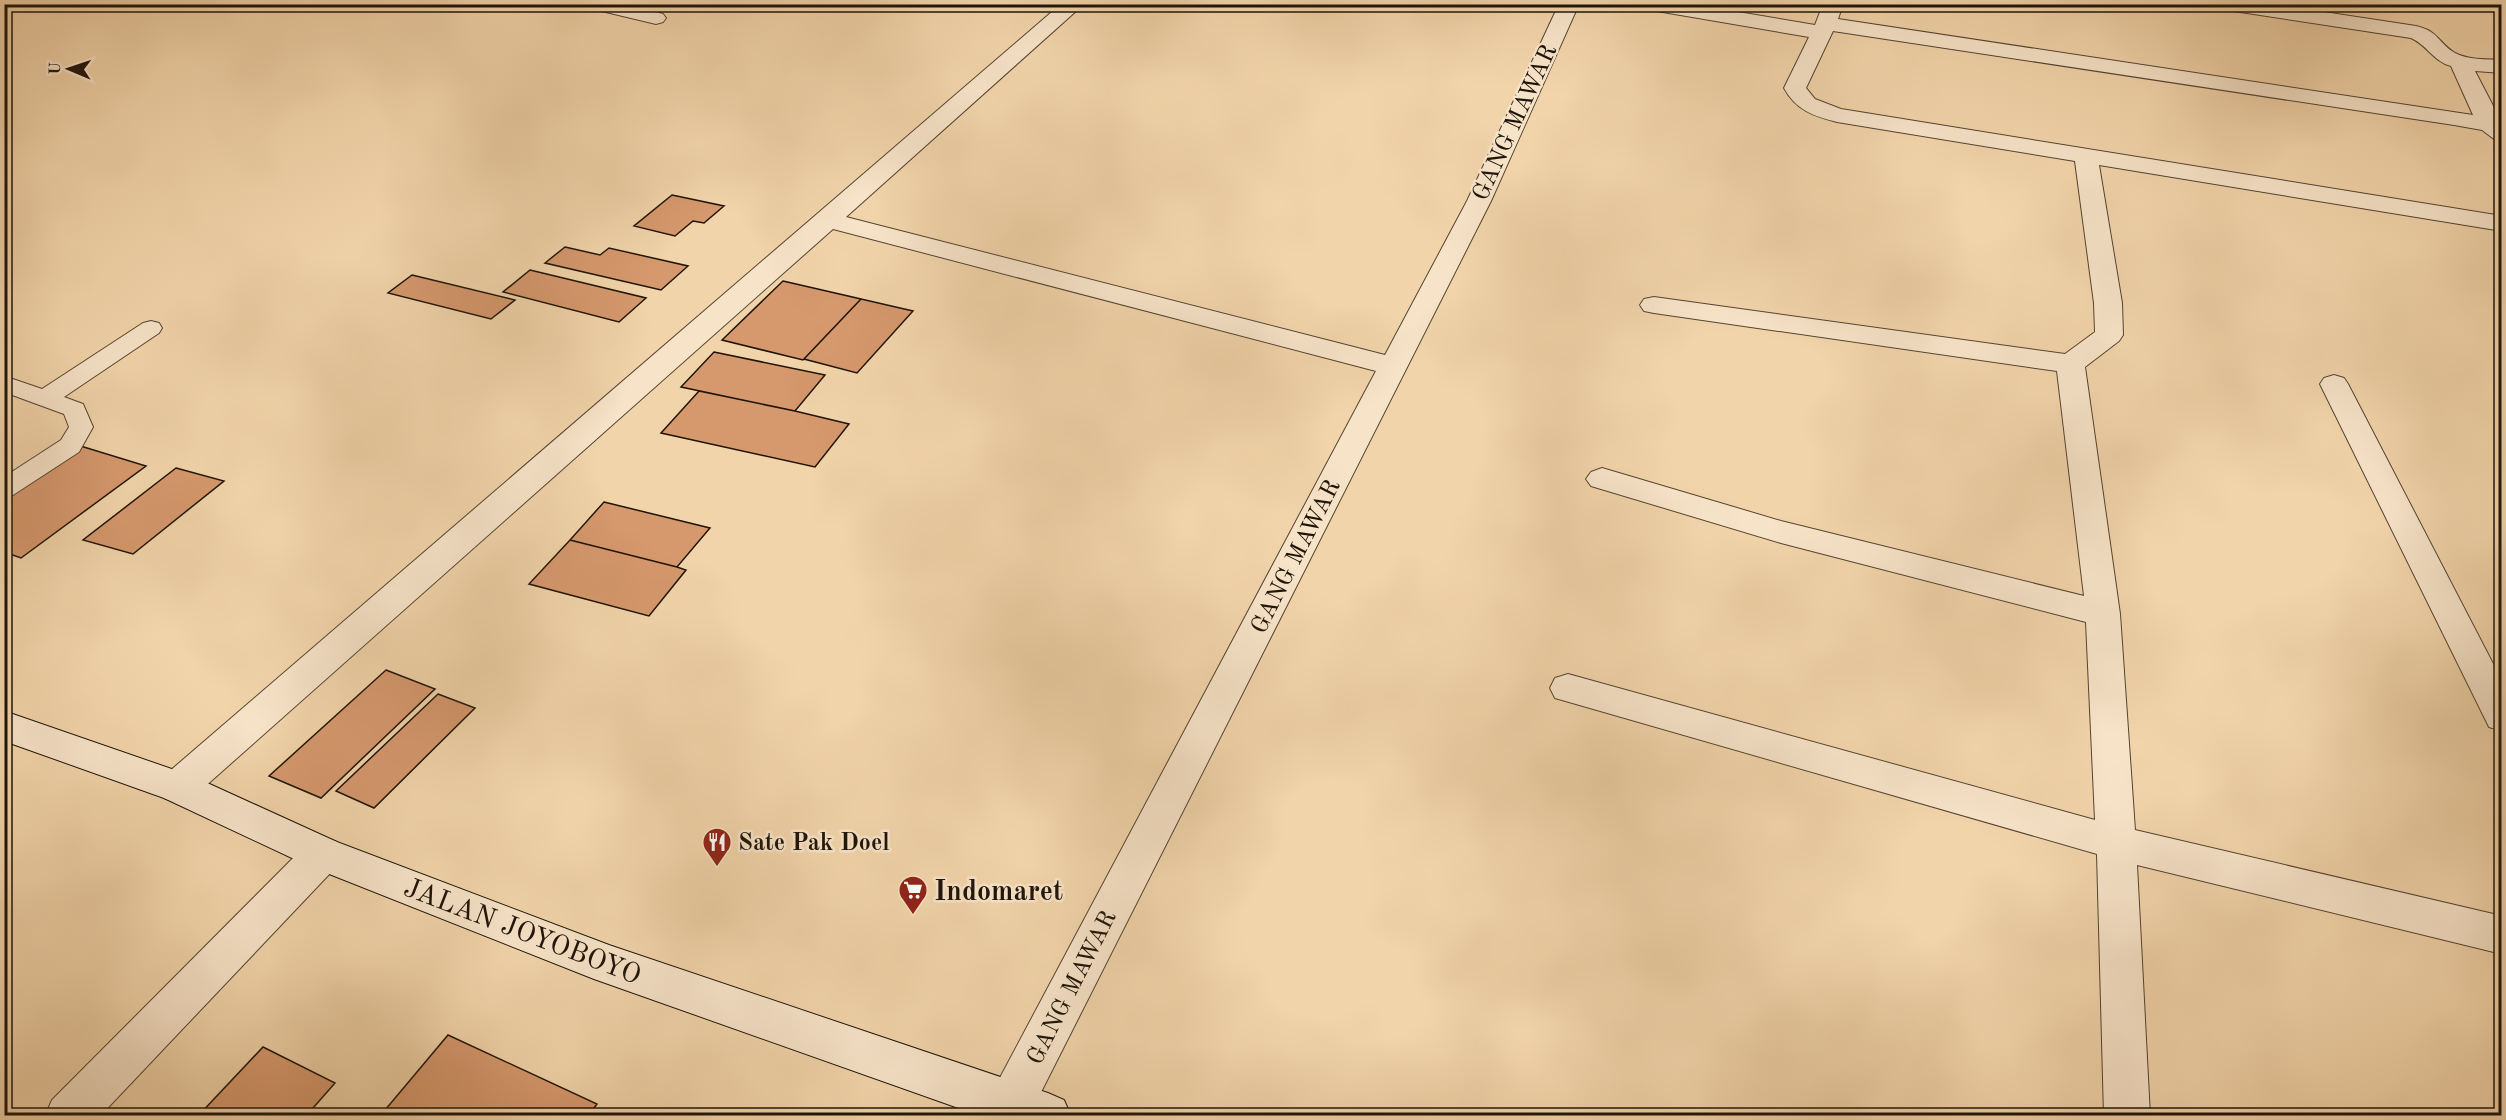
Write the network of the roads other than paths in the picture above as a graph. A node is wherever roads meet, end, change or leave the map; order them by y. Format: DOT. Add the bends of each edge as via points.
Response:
graph roads {
  1 [pos="596,4"];
  2 [pos="1074,4"];
  3 [pos="1569,4"];
  4 [pos="1651,4"];
  5 [pos="2227,4"];
  6 [pos="656,18"];
  7 [pos="1827,20"];
  8 [pos="2459,61"];
  9 [pos="2502,67"];
  10 [pos="2495,130"];
  11 [pos="2086,157"];
  12 [pos="826,219"];
  13 [pos="2502,224"];
  14 [pos="1654,305"];
  15 [pos="151,328"];
  16 [pos="2070,364"];
  17 [pos="1393,366"];
  18 [pos="4,383"];
  19 [pos="2334,384"];
  20 [pos="45,398"];
  21 [pos="1602,479"];
  22 [pos="4,489"];
  23 [pos="2103,614"];
  24 [pos="1568,688"];
  25 [pos="2502,717"];
  26 [pos="4,726"];
  27 [pos="178,787"];
  28 [pos="2116,843"];
  29 [pos="323,854"];
  30 [pos="2502,935"];
  31 [pos="1029,1109"];
  32 [pos="68,1116"];
  33 [pos="2127,1116"];
  1 -- 6 [label="street"];
  2 -- 12 [label="street"];
  3 -- 17 [label="street, GANG MAWAR" via="1479,201"];
  4 -- 7 [label="street"];
  5 -- 8 [label="street" via="2416,32 2427,36 2443,54"];
  7 -- 10 [label="street"];
  7 -- 11 [label="street" via="1795,88 1801,100 1812,107 1837,115"];
  8 -- 9 [label="street"];
  8 -- 10 [label="street"];
  11 -- 13 [label="street"];
  11 -- 16 [label="street" via="2108,303 2109,335"];
  12 -- 17 [label="street"];
  12 -- 27 [label="street"];
  14 -- 16 [label="street"];
  15 -- 20 [label="lane"];
  16 -- 23 [label="street"];
  17 -- 31 [label="street, GANG MAWAR"];
  18 -- 20 [label="lane"];
  19 -- 25 [label="street"];
  20 -- 22 [label="lane" via="74,409 81,427 70,446"];
  21 -- 23 [label="street" via="1781,532"];
  23 -- 28 [label="street"];
  24 -- 28 [label="street"];
  26 -- 27 [label="street, JALAN JOYOBOYO"];
  27 -- 29 [label="street, JALAN JOYOBOYO"];
  28 -- 30 [label="street"];
  28 -- 33 [label="street"];
  29 -- 31 [label="street, JALAN JOYOBOYO" via="609,965"];
  29 -- 32 [label="street"];
}
